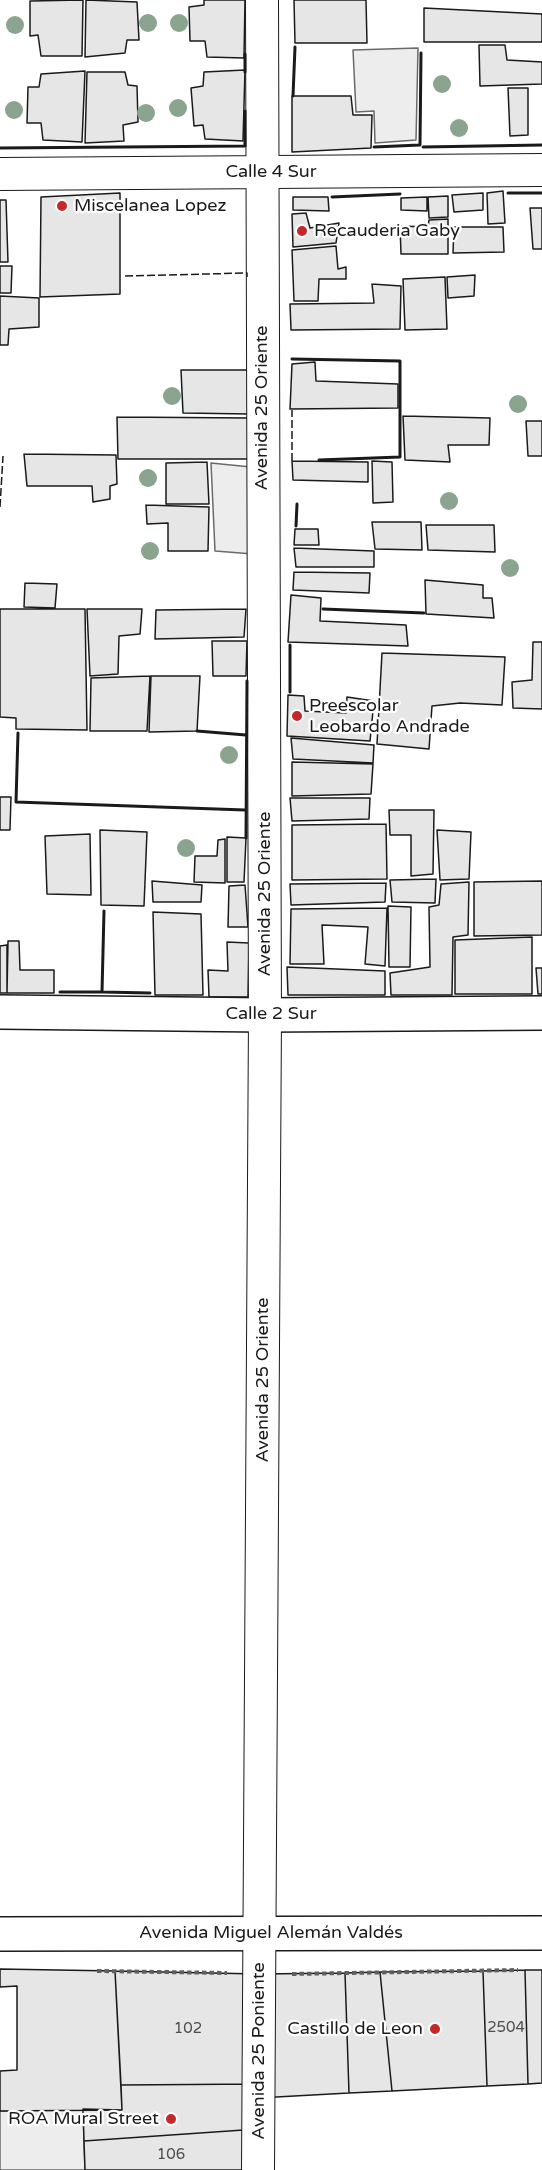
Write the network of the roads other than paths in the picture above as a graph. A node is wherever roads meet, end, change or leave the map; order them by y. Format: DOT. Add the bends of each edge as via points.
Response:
graph roads {
  1 [pos="262,0"];
  2 [pos="542,170"];
  3 [pos="261,172"];
  4 [pos="0,174"];
  5 [pos="0,1012"];
  6 [pos="542,1013"];
  7 [pos="265,1015"];
  8 [pos="259,1932"];
  9 [pos="542,1933"];
  10 [pos="0,1934"];
  11 [pos="258,2170"];
  1 -- 3 [label="street, Avenida 25 Oriente"];
  2 -- 3 [label="street, Calle 4 Sur"];
  3 -- 4 [label="street, Calle 4 Sur"];
  3 -- 7 [label="street, Avenida 25 Oriente"];
  5 -- 7 [label="main road, Calle 2 Sur"];
  6 -- 7 [label="main road, Calle 2 Sur"];
  7 -- 8 [label="street, Avenida 25 Oriente"];
  8 -- 9 [label="main road, Avenida Miguel Alemán Valdés"];
  8 -- 10 [label="main road, Avenida Miguel Alemán Valdés"];
  8 -- 11 [label="street, Avenida 25 Poniente"];
}
